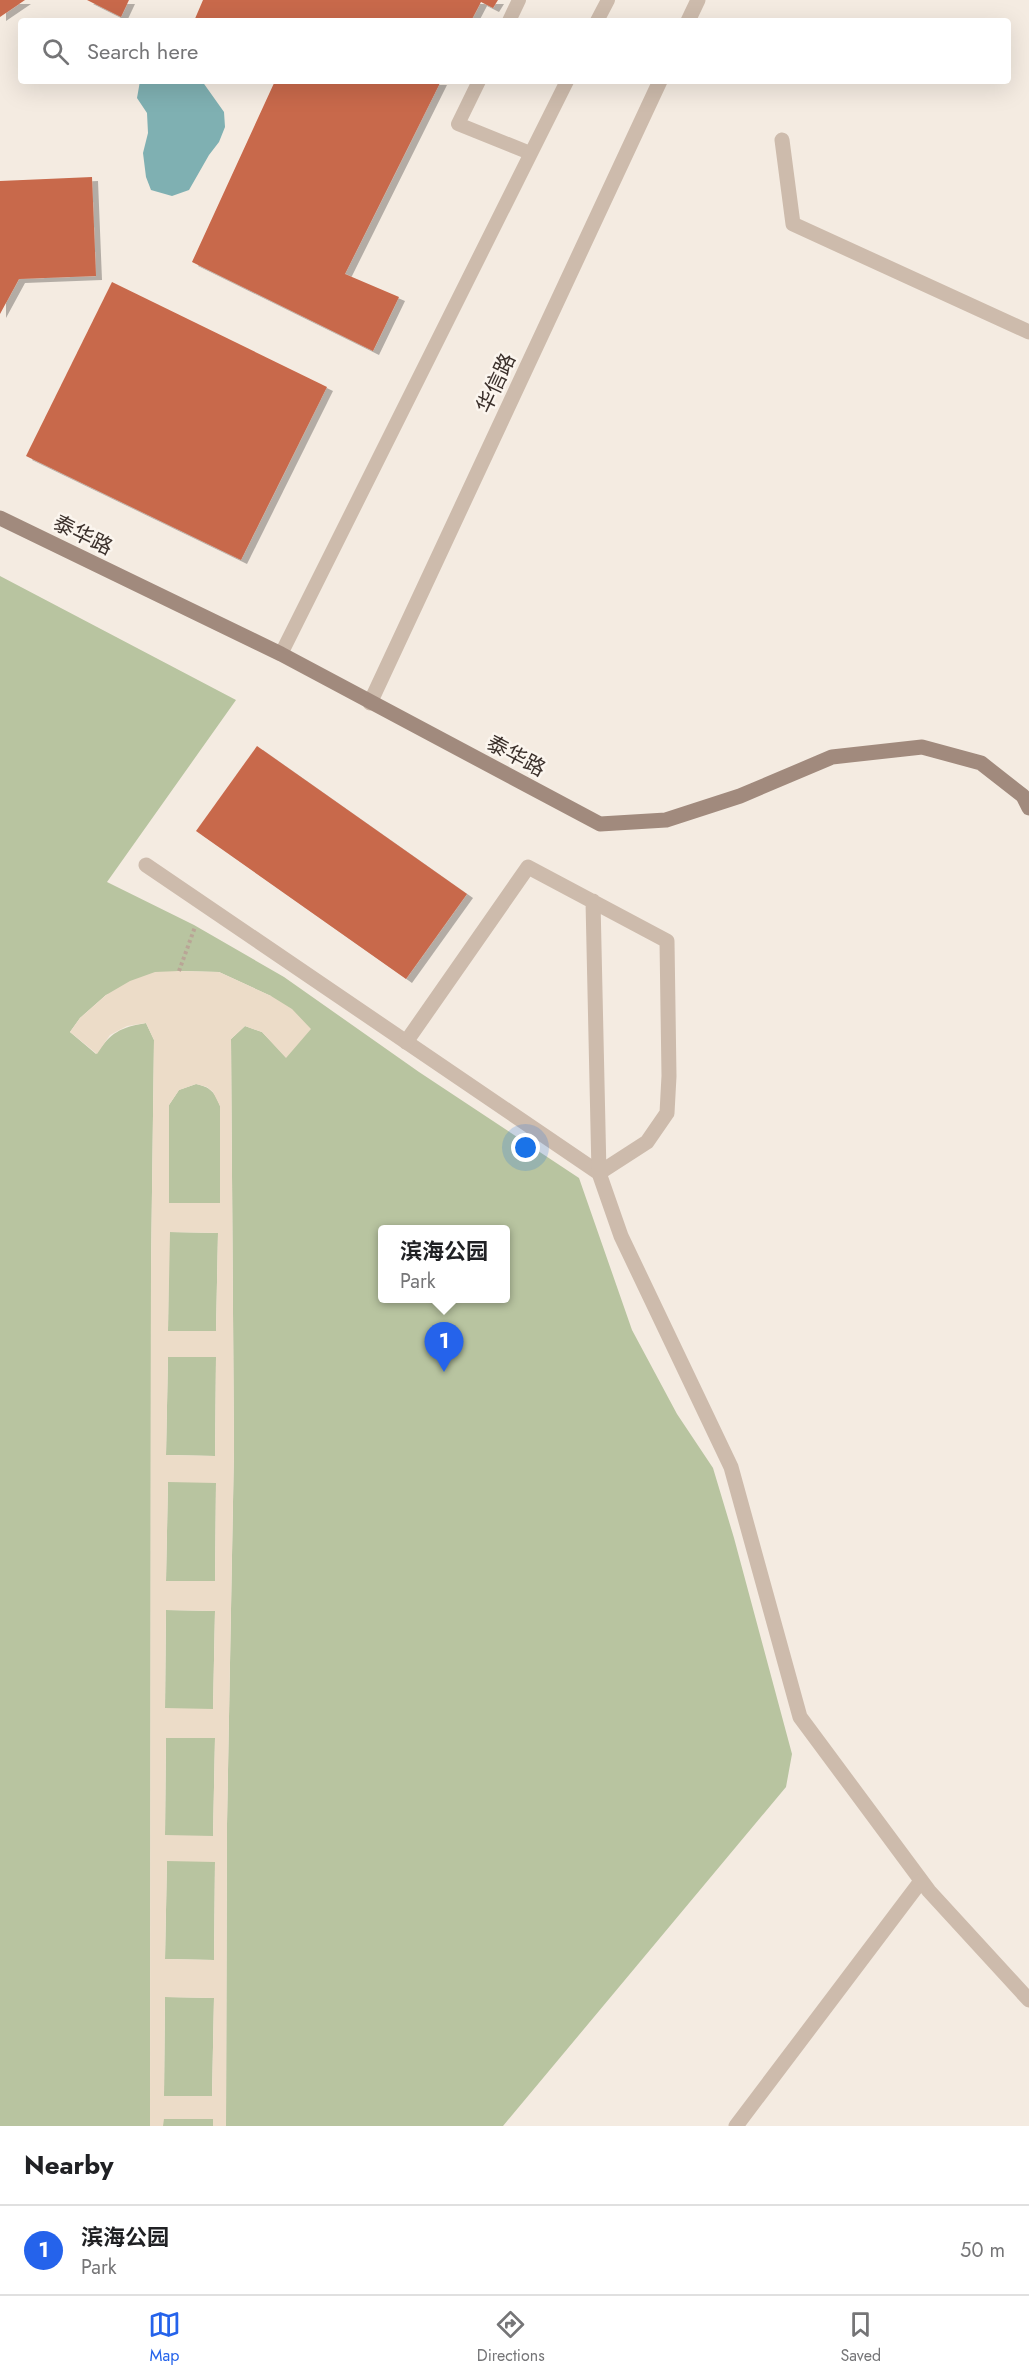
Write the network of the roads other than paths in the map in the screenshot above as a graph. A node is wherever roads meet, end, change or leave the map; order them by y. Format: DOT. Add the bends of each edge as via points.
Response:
graph roads {
  1 [pos="519,0"];
  2 [pos="608,0"];
  3 [pos="698,0"];
  4 [pos="510,18"];
  5 [pos="599,18"];
  6 [pos="689,18"];
  7 [pos="478,84"];
  8 [pos="565,84"];
  9 [pos="659,84"];
  10 [pos="782,140"];
  11 [pos="530,153"];
  12 [pos="1029,332"];
  13 [pos="0,518"];
  14 [pos="281,654"];
  15 [pos="370,703"];
  16 [pos="1029,808"];
  17 [pos="146,864"];
  18 [pos="593,901"];
  19 [pos="406,1042"];
  20 [pos="599,1173"];
  21 [pos="921,1881"];
  22 [pos="1029,2000"];
  23 [pos="736,2126"];
  1 -- 4 [label="lane"];
  2 -- 5 [label="lane"];
  3 -- 6 [label="street"];
  7 -- 11 [label="lane" via="458,124"];
  8 -- 11 [label="lane"];
  9 -- 15 [label="street, 华信路"];
  10 -- 12 [label="street" via="793,224"];
  11 -- 14 [label="lane"];
  13 -- 14 [label="street, 泰华路"];
  14 -- 15 [label="street, 泰华路"];
  15 -- 16 [label="street, 泰华路" via="600,824 666,820 740,796 832,757 922,747 981,763 1023,796"];
  17 -- 19 [label="street"];
  18 -- 19 [label="street" via="528,867"];
  18 -- 20 [label="street"];
  18 -- 20 [label="street" via="667,940 667,1113 647,1142"];
  19 -- 20 [label="street"];
  20 -- 21 [label="street" via="621,1236 731,1467 800,1718"];
  21 -- 22 [label="street"];
  21 -- 23 [label="street"];
}
